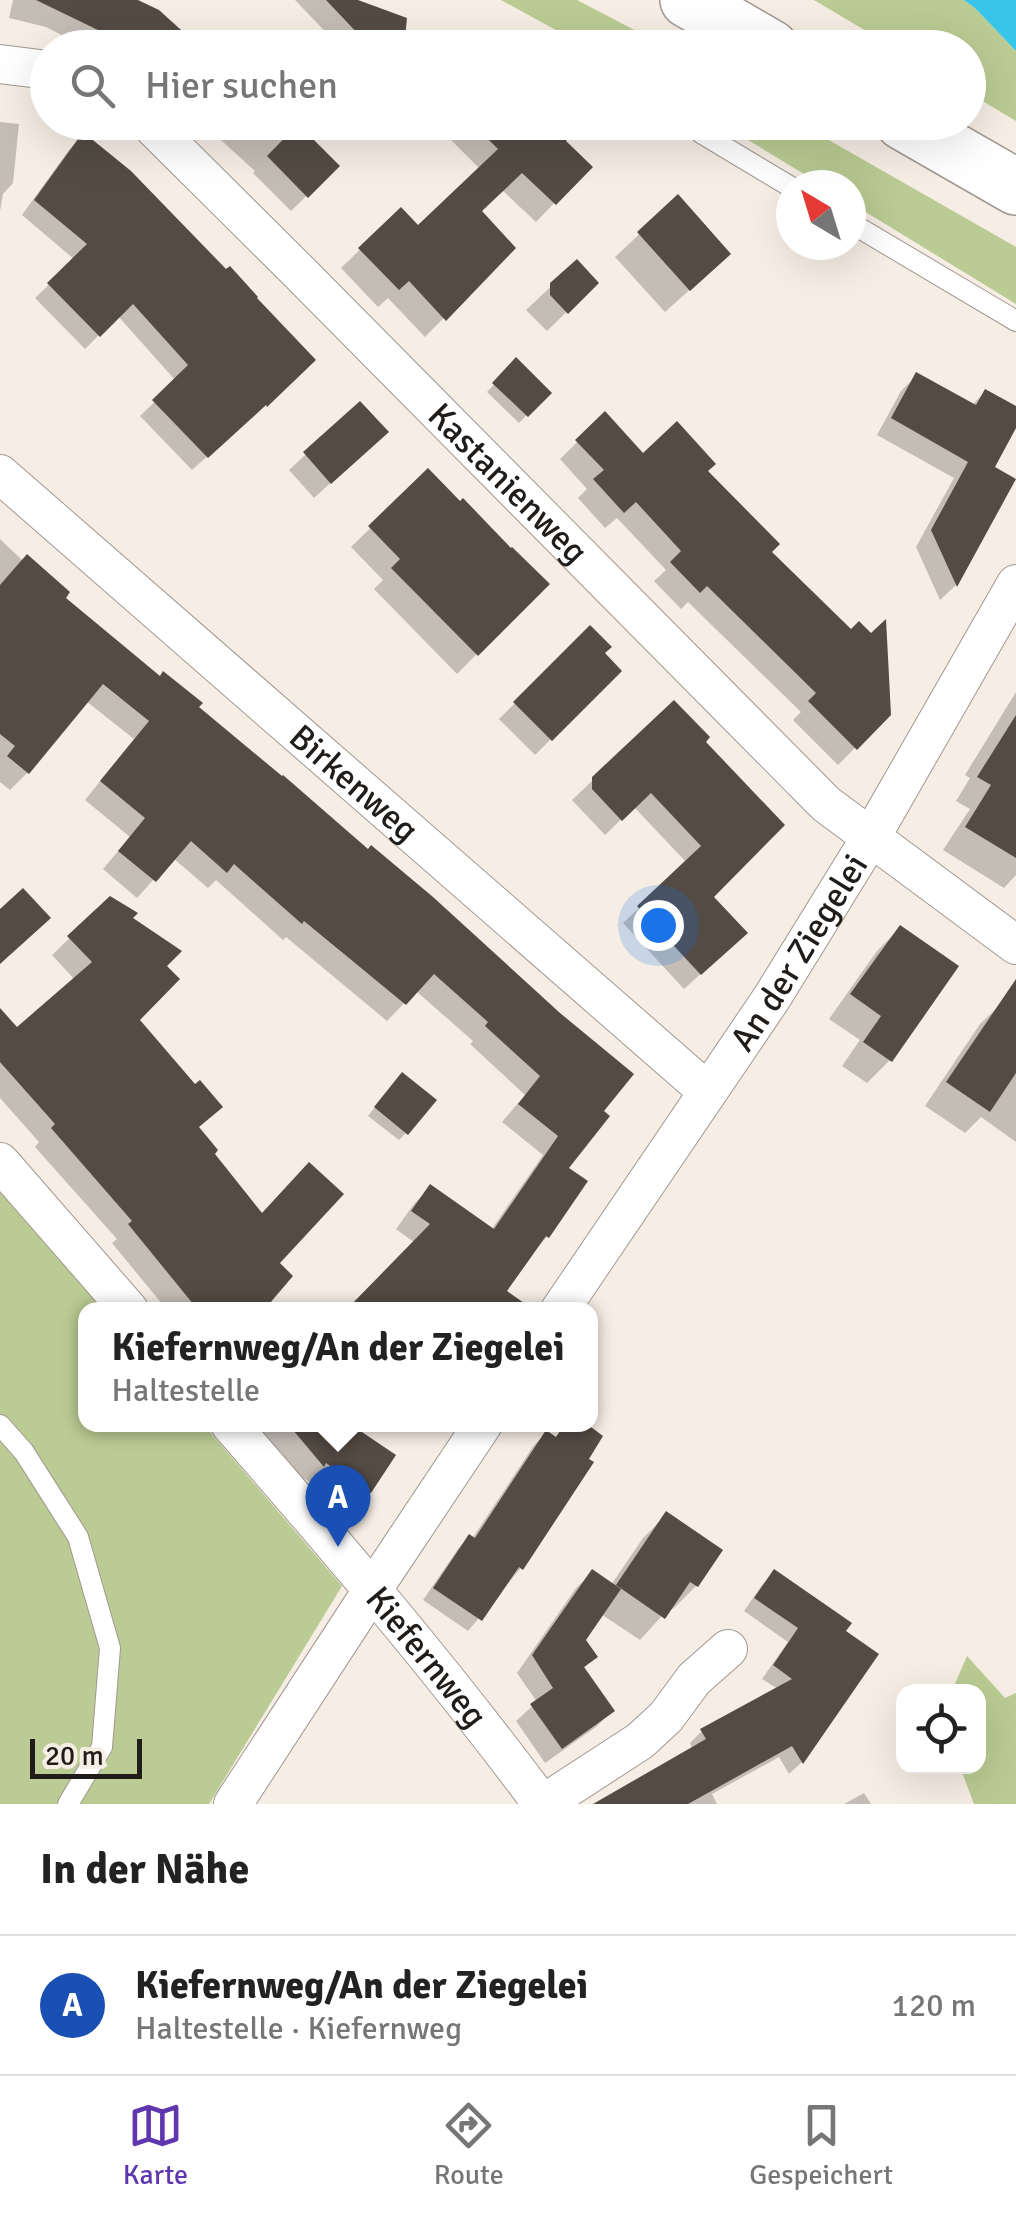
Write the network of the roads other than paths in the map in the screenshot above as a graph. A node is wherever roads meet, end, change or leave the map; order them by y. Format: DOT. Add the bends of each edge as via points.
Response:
graph roads {
  1 [pos="688,0"];
  2 [pos="740,30"];
  3 [pos="0,64"];
  4 [pos="30,68"];
  5 [pos="166,140"];
  6 [pos="713,140"];
  7 [pos="934,140"];
  8 [pos="776,178"];
  9 [pos="1016,187"];
  10 [pos="866,232"];
  11 [pos="1016,322"];
  12 [pos="0,474"];
  13 [pos="1016,584"];
  14 [pos="871,837"];
  15 [pos="1016,945"];
  16 [pos="708,1091"];
  17 [pos="0,1162"];
  18 [pos="123,1302"];
  19 [pos="565,1302"];
  20 [pos="0,1425"];
  21 [pos="237,1432"];
  22 [pos="478,1432"];
  23 [pos="372,1589"];
  24 [pos="728,1649"];
  25 [pos="68,1804"];
  26 [pos="233,1804"];
  27 [pos="542,1804"];
  1 -- 2 [label="main road"];
  3 -- 4 [label="street"];
  5 -- 14 [label="street, Kastanienweg" via="826,804"];
  6 -- 8 [label="lane"];
  7 -- 9 [label="main road"];
  10 -- 11 [label="lane"];
  12 -- 16 [label="street, Birkenweg"];
  13 -- 14 [label="street, An der Ziegelei"];
  14 -- 15 [label="street, Kastanienweg"];
  14 -- 16 [label="street, An der Ziegelei"];
  16 -- 19 [label="street, An der Ziegelei"];
  17 -- 18 [label="street"];
  20 -- 25 [label="lane" via="78,1537 110,1648 102,1747"];
  21 -- 23 [label="street, Kiefernweg"];
  22 -- 23 [label="street"];
  23 -- 26 [label="street"];
  23 -- 27 [label="street, Kiefernweg"];
  24 -- 27 [label="street, Kiefernweg" via="640,1742"];
}
